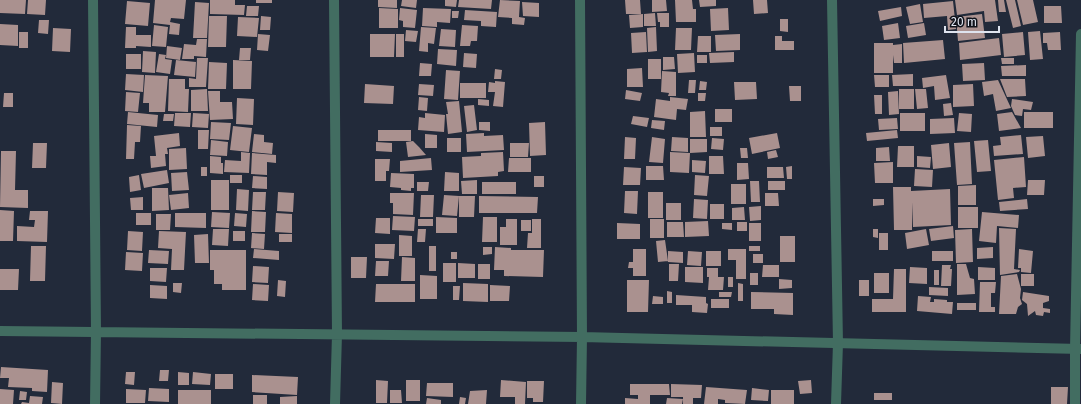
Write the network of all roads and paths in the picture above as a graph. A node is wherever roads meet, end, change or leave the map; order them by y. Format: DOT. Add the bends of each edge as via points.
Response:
graph roads {
  1 [pos="93,0"];
  2 [pos="334,0"];
  3 [pos="580,0"];
  4 [pos="832,0"];
  5 [pos="1081,34"];
  6 [pos="0,331"];
  7 [pos="96,332"];
  8 [pos="337,334"];
  9 [pos="582,337"];
  10 [pos="838,343"];
  11 [pos="1078,349"];
  12 [pos="95,404"];
  13 [pos="336,404"];
  14 [pos="581,404"];
  15 [pos="836,404"];
  16 [pos="1076,404"];
  1 -- 7 [label="street"];
  2 -- 8 [label="street"];
  3 -- 9 [label="street"];
  4 -- 10 [label="street"];
  5 -- 11 [label="street"];
  6 -- 7 [label="street"];
  7 -- 8 [label="street"];
  7 -- 12 [label="street"];
  8 -- 9 [label="street"];
  8 -- 13 [label="street"];
  9 -- 10 [label="street"];
  9 -- 14 [label="street"];
  10 -- 11 [label="street"];
  10 -- 15 [label="street"];
  11 -- 16 [label="street"];
}
